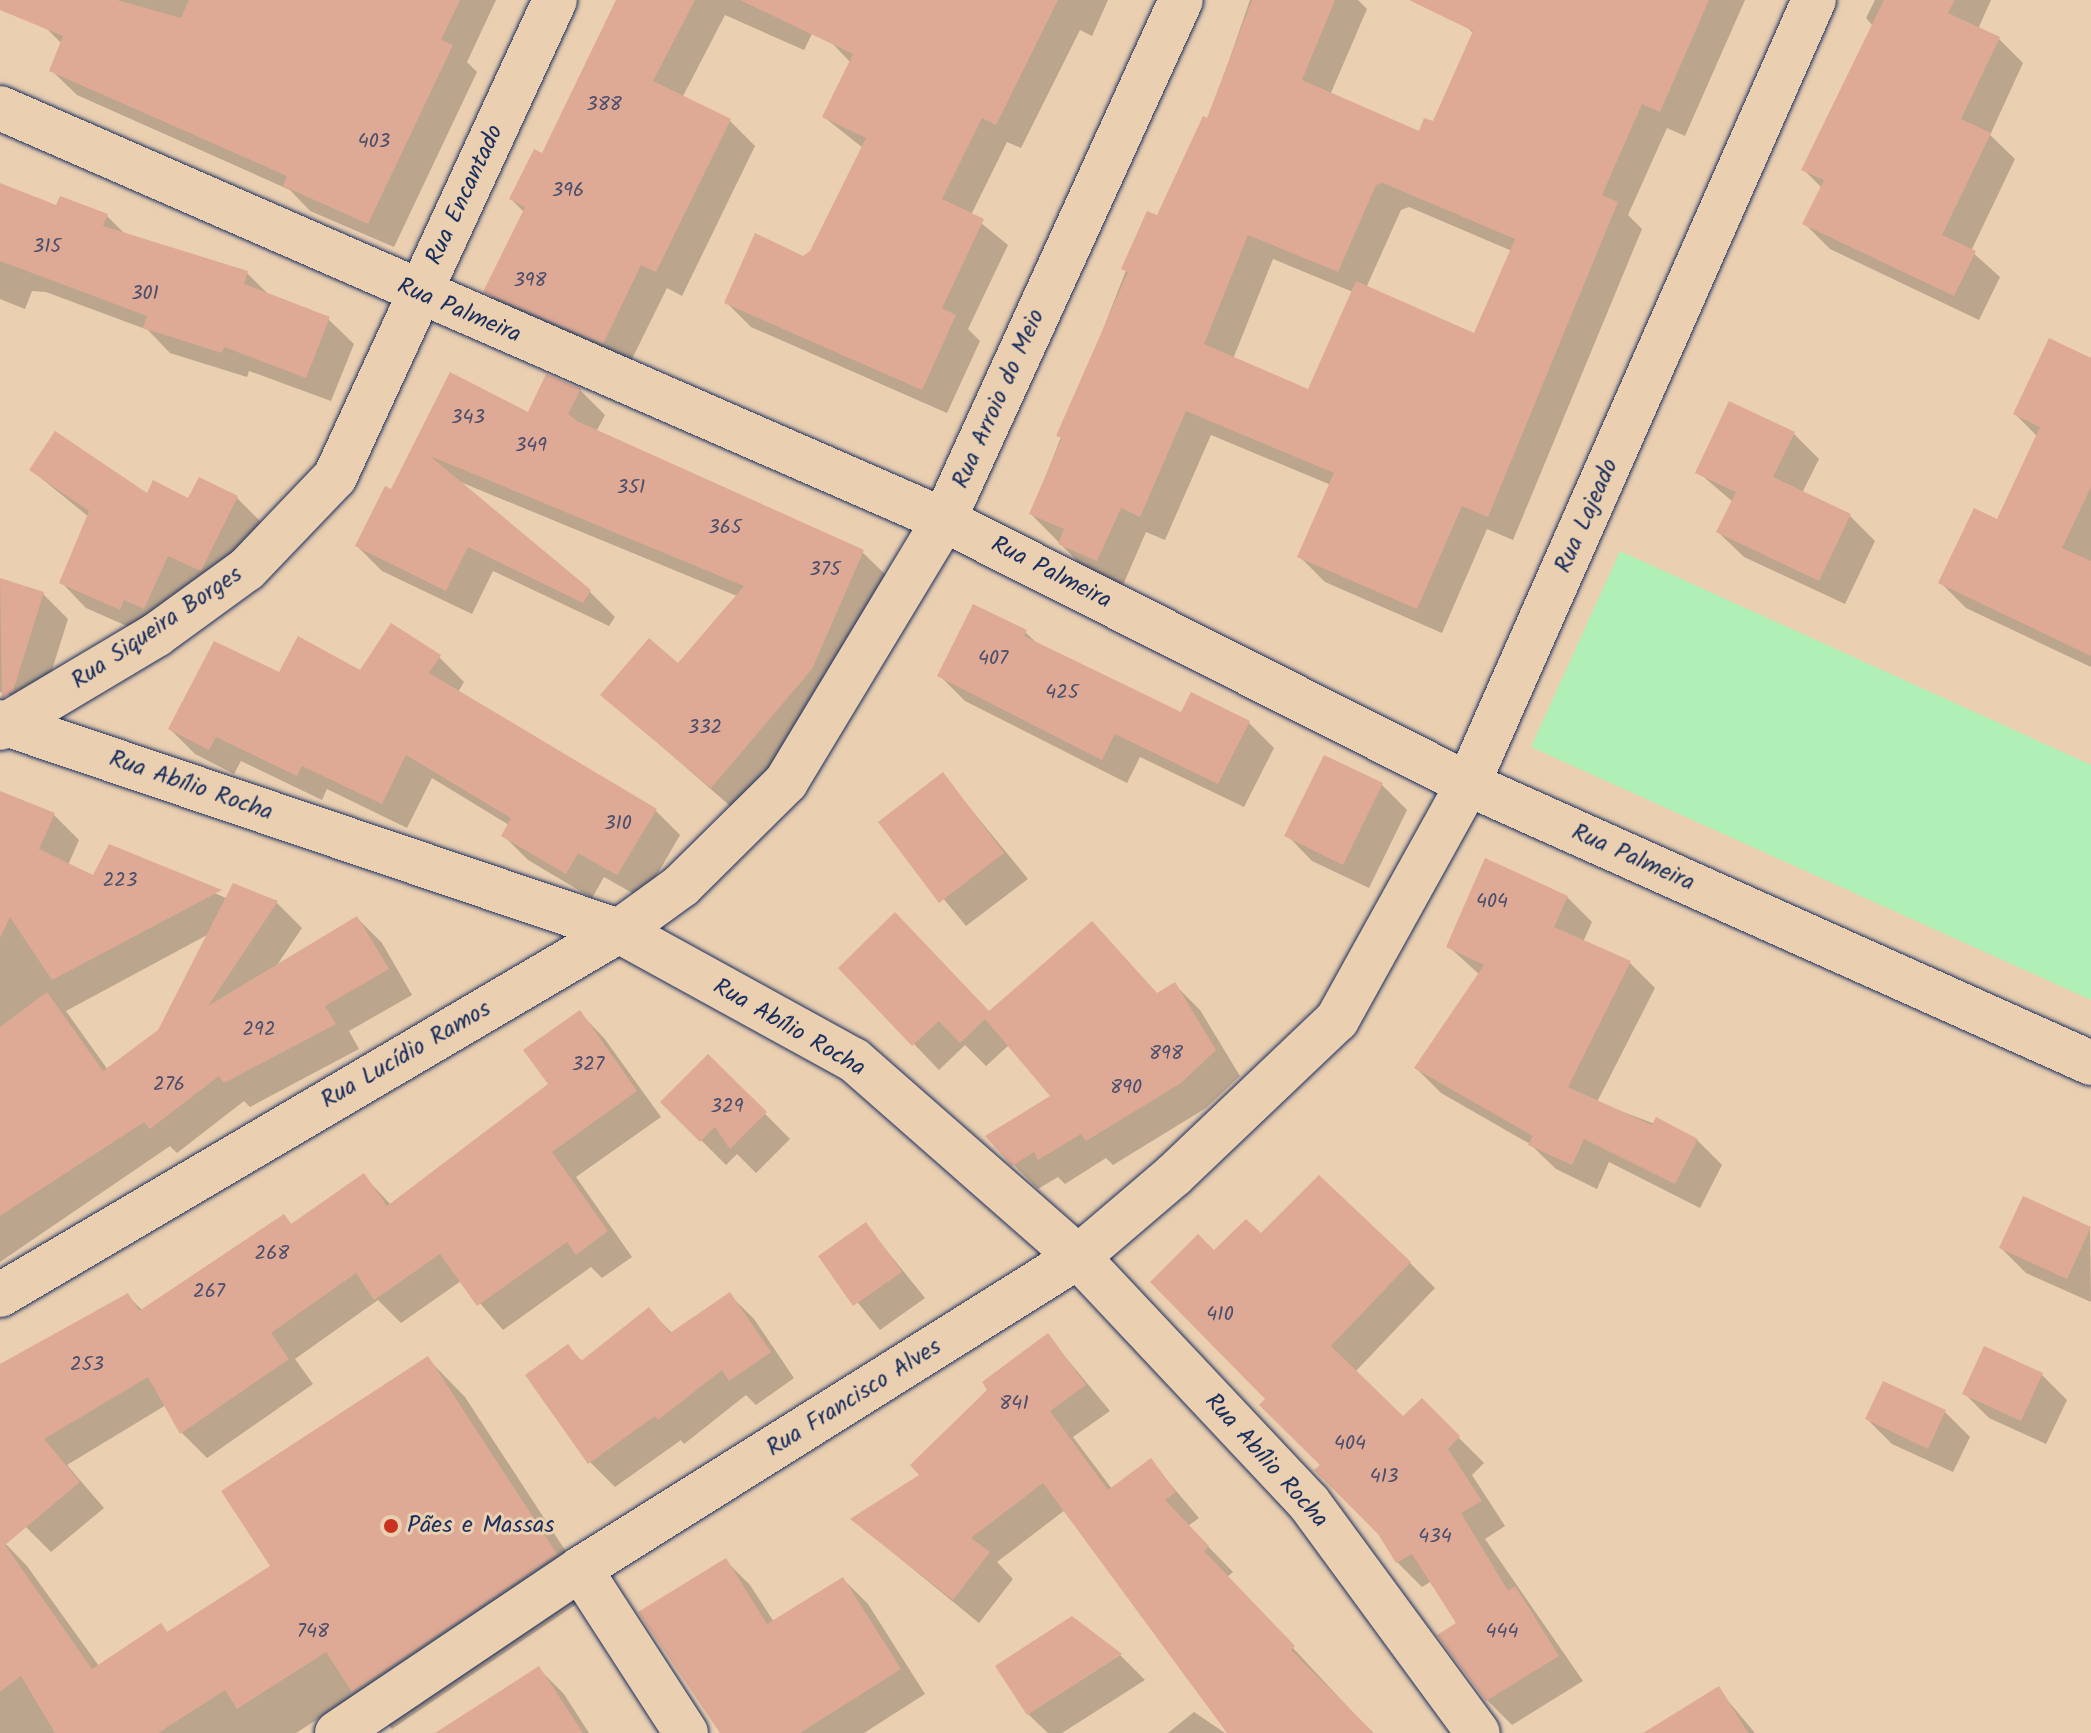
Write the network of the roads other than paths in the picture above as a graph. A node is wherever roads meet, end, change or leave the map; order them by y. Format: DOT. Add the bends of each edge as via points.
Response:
graph roads {
  1 [pos="555,0"];
  2 [pos="1181,0"];
  3 [pos="1814,0"];
  4 [pos="0,108"];
  5 [pos="419,294"];
  6 [pos="335,477"];
  7 [pos="944,520"];
  8 [pos="3,725"];
  9 [pos="786,782"];
  10 [pos="1468,784"];
  11 [pos="619,931"];
  12 [pos="1337,1020"];
  13 [pos="2091,1063"];
  14 [pos="1078,1257"];
  15 [pos="0,1295"];
  16 [pos="580,1569"];
  17 [pos="337,1733"];
  18 [pos="686,1733"];
  19 [pos="1478,1733"];
  1 -- 5 [label="street, Rua Encantado"];
  2 -- 7 [label="street, Rua Arroio do Meio"];
  3 -- 10 [label="street, Rua Lajeado"];
  4 -- 5 [label="street, Rua Palmeira"];
  5 -- 6 [label="street, Rua Encantado"];
  5 -- 7 [label="street, Rua Palmeira"];
  6 -- 8 [label="street, Rua Siqueira Borges" via="247,569 156,635"];
  7 -- 9 [label="street, Rua Arroio do Meio"];
  7 -- 10 [label="street, Rua Palmeira"];
  8 -- 11 [label="street, Rua Abílio Rocha"];
  9 -- 11 [label="street, Rua Lucídio Ramos" via="681,886"];
  10 -- 12 [label="street, Rua Lajeado"];
  10 -- 13 [label="street, Rua Palmeira"];
  11 -- 14 [label="street, Rua Abílio Rocha" via="854,1060"];
  11 -- 15 [label="street, Rua Lucídio Ramos"];
  12 -- 14 [label="street, Rua Francisco Alves" via="1174,1175"];
  14 -- 16 [label="street, Rua Francisco Alves"];
  14 -- 19 [label="street, Rua Abílio Rocha" via="1309,1503"];
  16 -- 17 [label="street, Rua Francisco Alves"];
  16 -- 18 [label="street"];
}
